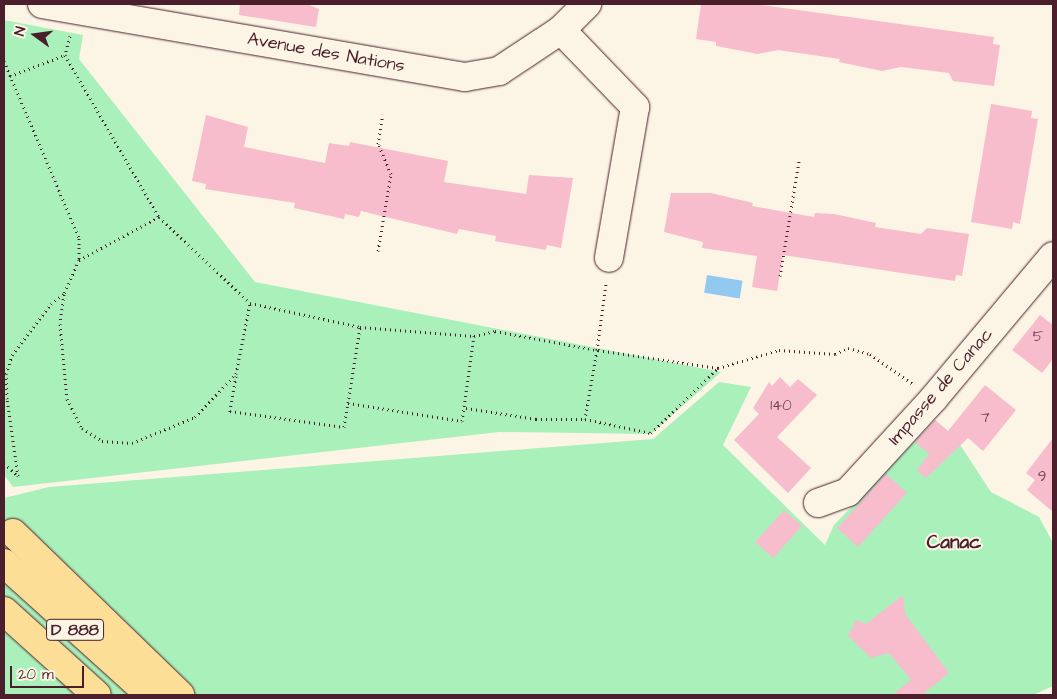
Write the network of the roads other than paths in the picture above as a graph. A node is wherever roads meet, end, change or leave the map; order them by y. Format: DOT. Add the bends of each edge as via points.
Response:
graph roads {
  1 [pos="42,4"];
  2 [pos="587,4"];
  3 [pos="561,30"];
  4 [pos="1053,256"];
  5 [pos="609,258"];
  6 [pos="818,503"];
  7 [pos="9,527"];
  8 [pos="4,563"];
  9 [pos="4,611"];
  10 [pos="98,695"];
  11 [pos="150,695"];
  12 [pos="180,695"];
  1 -- 3 [label="street, Avenue des Nations" via="465,77 499,71"];
  2 -- 3 [label="street, Avenue des Nations"];
  3 -- 5 [label="street" via="635,107"];
  4 -- 6 [label="street, Impasse de Canac" via="934,398 848,492"];
  7 -- 12 [label="highway"];
  8 -- 11 [label="highway, D 888"];
  9 -- 10 [label="highway, D 888"];
}
